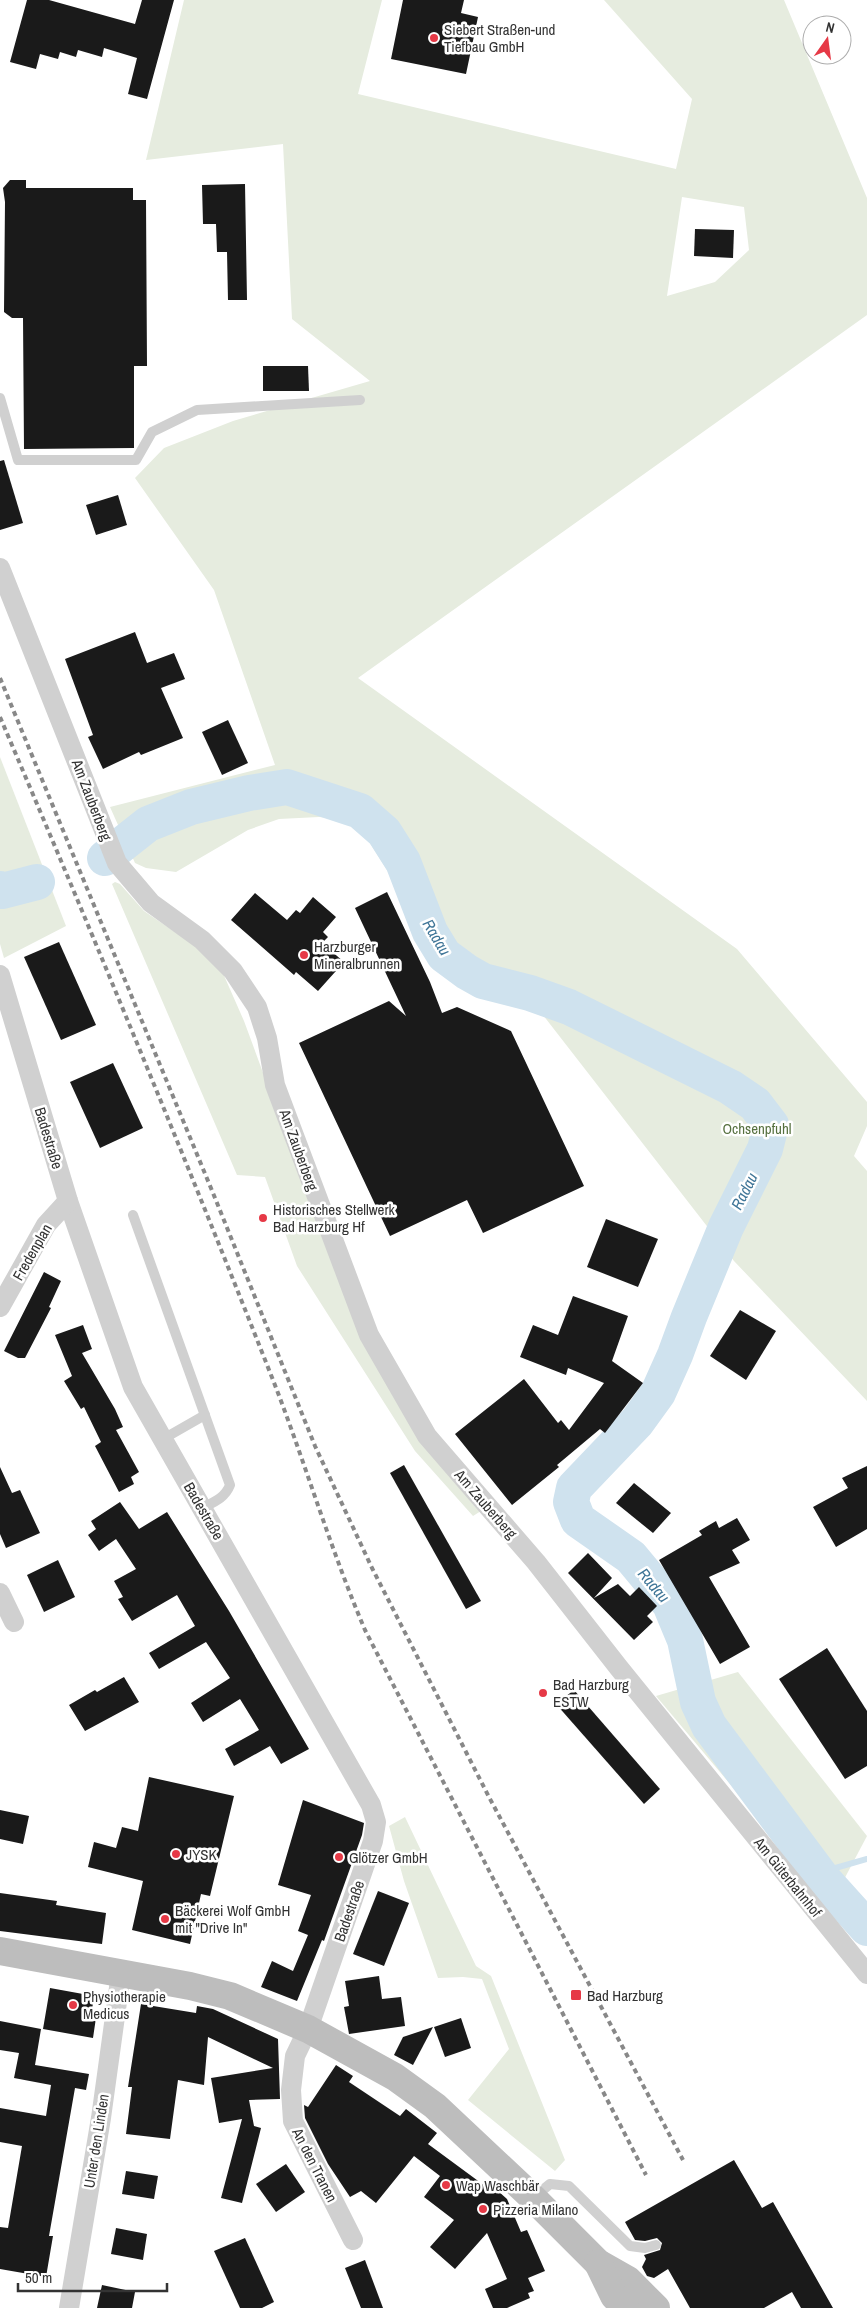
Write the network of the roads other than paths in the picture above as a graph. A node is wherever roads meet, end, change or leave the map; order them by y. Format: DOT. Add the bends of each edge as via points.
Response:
graph roads {
  1 [pos="0,398"];
  2 [pos="360,400"];
  3 [pos="0,568"];
  4 [pos="0,976"];
  5 [pos="68,1201"];
  6 [pos="133,1215"];
  7 [pos="0,1307"];
  8 [pos="205,1416"];
  9 [pos="163,1440"];
  10 [pos="202,1508"];
  11 [pos="0,1593"];
  12 [pos="14,1622"];
  13 [pos="710,1780"];
  14 [pos="0,1951"];
  15 [pos="121,1973"];
  16 [pos="867,1974"];
  17 [pos="308,2029"];
  18 [pos="533,2198"];
  19 [pos="354,2240"];
  20 [pos="656,2245"];
  21 [pos="643,2305"];
  22 [pos="69,2308"];
  1 -- 2 [label="lane" via="18,460 136,460 152,432 198,410"];
  3 -- 13 [label="street, Am Zauberberg" via="117,863 151,903 202,940 233,971 258,1007 275,1085 369,1335 428,1436 536,1562"];
  4 -- 5 [label="street, Badestraße"];
  5 -- 7 [label="street, Fredenplan" via="46,1225"];
  5 -- 9 [label="street, Badestraße" via="133,1386"];
  6 -- 8 [label="lane"];
  8 -- 9 [label="lane"];
  8 -- 10 [label="lane" via="230,1485 221,1498"];
  9 -- 10 [label="street, Badestraße"];
  10 -- 17 [label="street, Badestraße" via="371,1805 376,1822 373,1841"];
  11 -- 12 [label="street"];
  13 -- 16 [label="street, Am Güterbahnhof"];
  14 -- 15 [label="main road"];
  15 -- 17 [label="main road" via="230,1996"];
  15 -- 22 [label="street, Unter den Linden"];
  17 -- 18 [label="main road" via="395,2077 435,2106"];
  17 -- 19 [label="street, An den Tranen" via="295,2056 291,2090 293,2121"];
  18 -- 20 [label="lane" via="550,2184 569,2186 630,2246 645,2248"];
  18 -- 21 [label="main road" via="598,2262 614,2296"];
}
